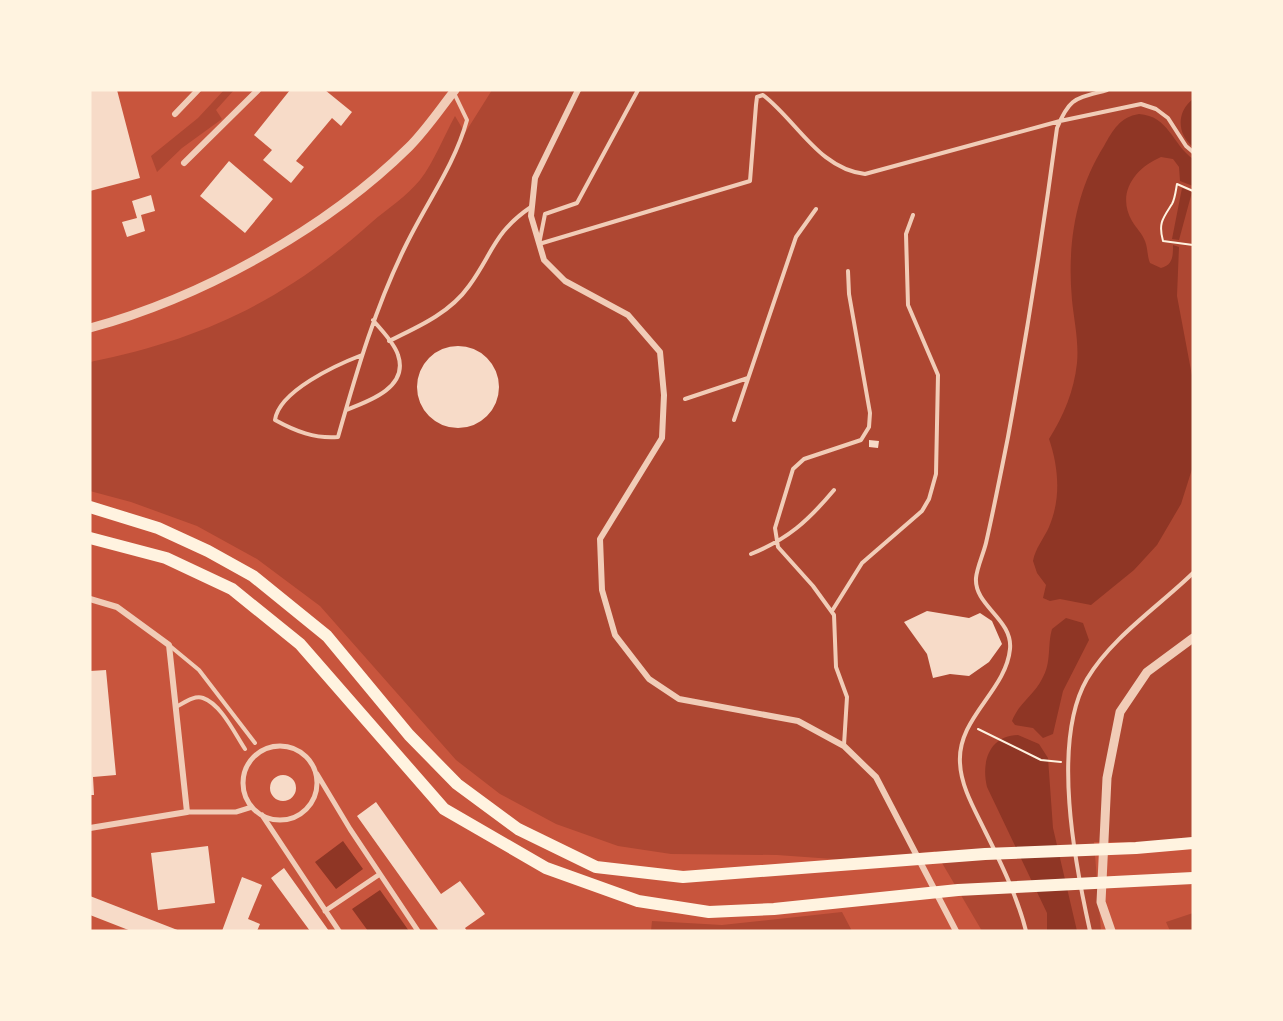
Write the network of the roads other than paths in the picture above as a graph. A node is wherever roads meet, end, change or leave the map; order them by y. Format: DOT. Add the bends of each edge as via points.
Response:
graph roads {
  1 [pos="198,90"];
  2 [pos="258,90"];
  3 [pos="578,90"];
  4 [pos="638,90"];
  5 [pos="1107,90"];
  6 [pos="454,91"];
  7 [pos="175,114"];
  8 [pos="1060,121"];
  9 [pos="1193,152"];
  10 [pos="183,163"];
  11 [pos="532,207"];
  12 [pos="816,209"];
  13 [pos="913,216"];
  14 [pos="539,244"];
  15 [pos="848,271"];
  16 [pos="373,320"];
  17 [pos="90,328"];
  18 [pos="389,341"];
  19 [pos="362,354"];
  20 [pos="749,378"];
  21 [pos="685,399"];
  22 [pos="346,410"];
  23 [pos="734,420"];
  24 [pos="834,490"];
  25 [pos="90,507"];
  26 [pos="90,538"];
  27 [pos="777,544"];
  28 [pos="751,554"];
  29 [pos="1193,573"];
  30 [pos="90,599"];
  31 [pos="832,611"];
  32 [pos="1193,638"];
  33 [pos="169,645"];
  34 [pos="176,706"];
  35 [pos="255,742"];
  36 [pos="844,746"];
  37 [pos="245,749"];
  38 [pos="314,769"];
  39 [pos="252,807"];
  40 [pos="187,812"];
  41 [pos="262,815"];
  42 [pos="90,828"];
  43 [pos="1193,843"];
  44 [pos="380,874"];
  45 [pos="1193,878"];
  46 [pos="325,911"];
  47 [pos="339,931"];
  48 [pos="418,931"];
  49 [pos="956,931"];
  50 [pos="1026,931"];
  51 [pos="1090,931"];
  52 [pos="1111,931"];
  1 -- 7 [label="street"];
  2 -- 10 [label="street"];
  3 -- 11 [label="street" via="535,178"];
  4 -- 14 [label="lane" via="577,203 545,214"];
  5 -- 8 [label="lane" via="1077,98 1066,107"];
  6 -- 16 [label="lane" via="467,120 461,143 406,244"];
  6 -- 17 [label="street" via="410,146 314,224 221,277"];
  8 -- 9 [label="lane" via="1141,104 1168,118"];
  8 -- 14 [label="lane" via="865,174 848,172 815,149 764,95 757,97 750,181"];
  8 -- 50 [label="lane" via="1007,438 976,575 976,587 1010,635 1010,649 1005,668 969,725 960,764 970,801 1019,904"];
  11 -- 14 [label="street"];
  11 -- 18 [label="lane" via="513,219 499,235 469,287 447,309"];
  12 -- 20 [label="lane" via="796,237"];
  13 -- 31 [label="lane" via="906,234 908,305 938,375 936,474 922,511 862,563"];
  14 -- 36 [label="street" via="544,260 565,281 628,315 660,352 662,438 600,539 602,590 615,635 649,679 679,699 798,721"];
  15 -- 27 [label="lane" via="869,427 861,440 804,459 793,469 775,528"];
  16 -- 18 [label="lane"];
  16 -- 19 [label="lane"];
  18 -- 22 [label="lane" via="398,355 400,371 395,383 385,392"];
  19 -- 22 [label="lane"];
  19 -- 22 [label="lane" via="299,387 277,410 275,420 321,439 338,437"];
  20 -- 21 [label="lane"];
  20 -- 23 [label="lane"];
  24 -- 27 [label="lane" via="815,513"];
  25 -- 43 [label="highway" via="158,528 253,576 327,636 409,735 457,784 518,829 596,867 683,877"];
  26 -- 45 [label="highway" via="166,558 232,589 300,644 444,809 546,868 638,902 709,912 958,890"];
  27 -- 28 [label="lane"];
  27 -- 31 [label="lane"];
  29 -- 51 [label="lane" via="1121,637 1087,680 1075,710 1067,762 1072,827"];
  30 -- 33 [label="street" via="117,607"];
  31 -- 36 [label="lane" via="836,667 847,697"];
  32 -- 52 [label="street" via="1147,672 1120,712 1107,778 1101,902"];
  33 -- 34 [label="street"];
  33 -- 35 [label="lane" via="199,670"];
  34 -- 37 [label="lane" via="202,697 214,705"];
  34 -- 40 [label="street"];
  36 -- 49 [label="street" via="876,777"];
  38 -- 39 [label="street" via="301,753 291,748 279,746 258,754 250,763 244,786"];
  38 -- 41 [label="street" via="315,797 299,816 274,820"];
  38 -- 44 [label="street"];
  39 -- 40 [label="street" via="236,812"];
  39 -- 41 [label="street"];
  40 -- 42 [label="street"];
  41 -- 46 [label="street"];
  44 -- 46 [label="street"];
  44 -- 48 [label="street"];
  46 -- 47 [label="street"];
}
